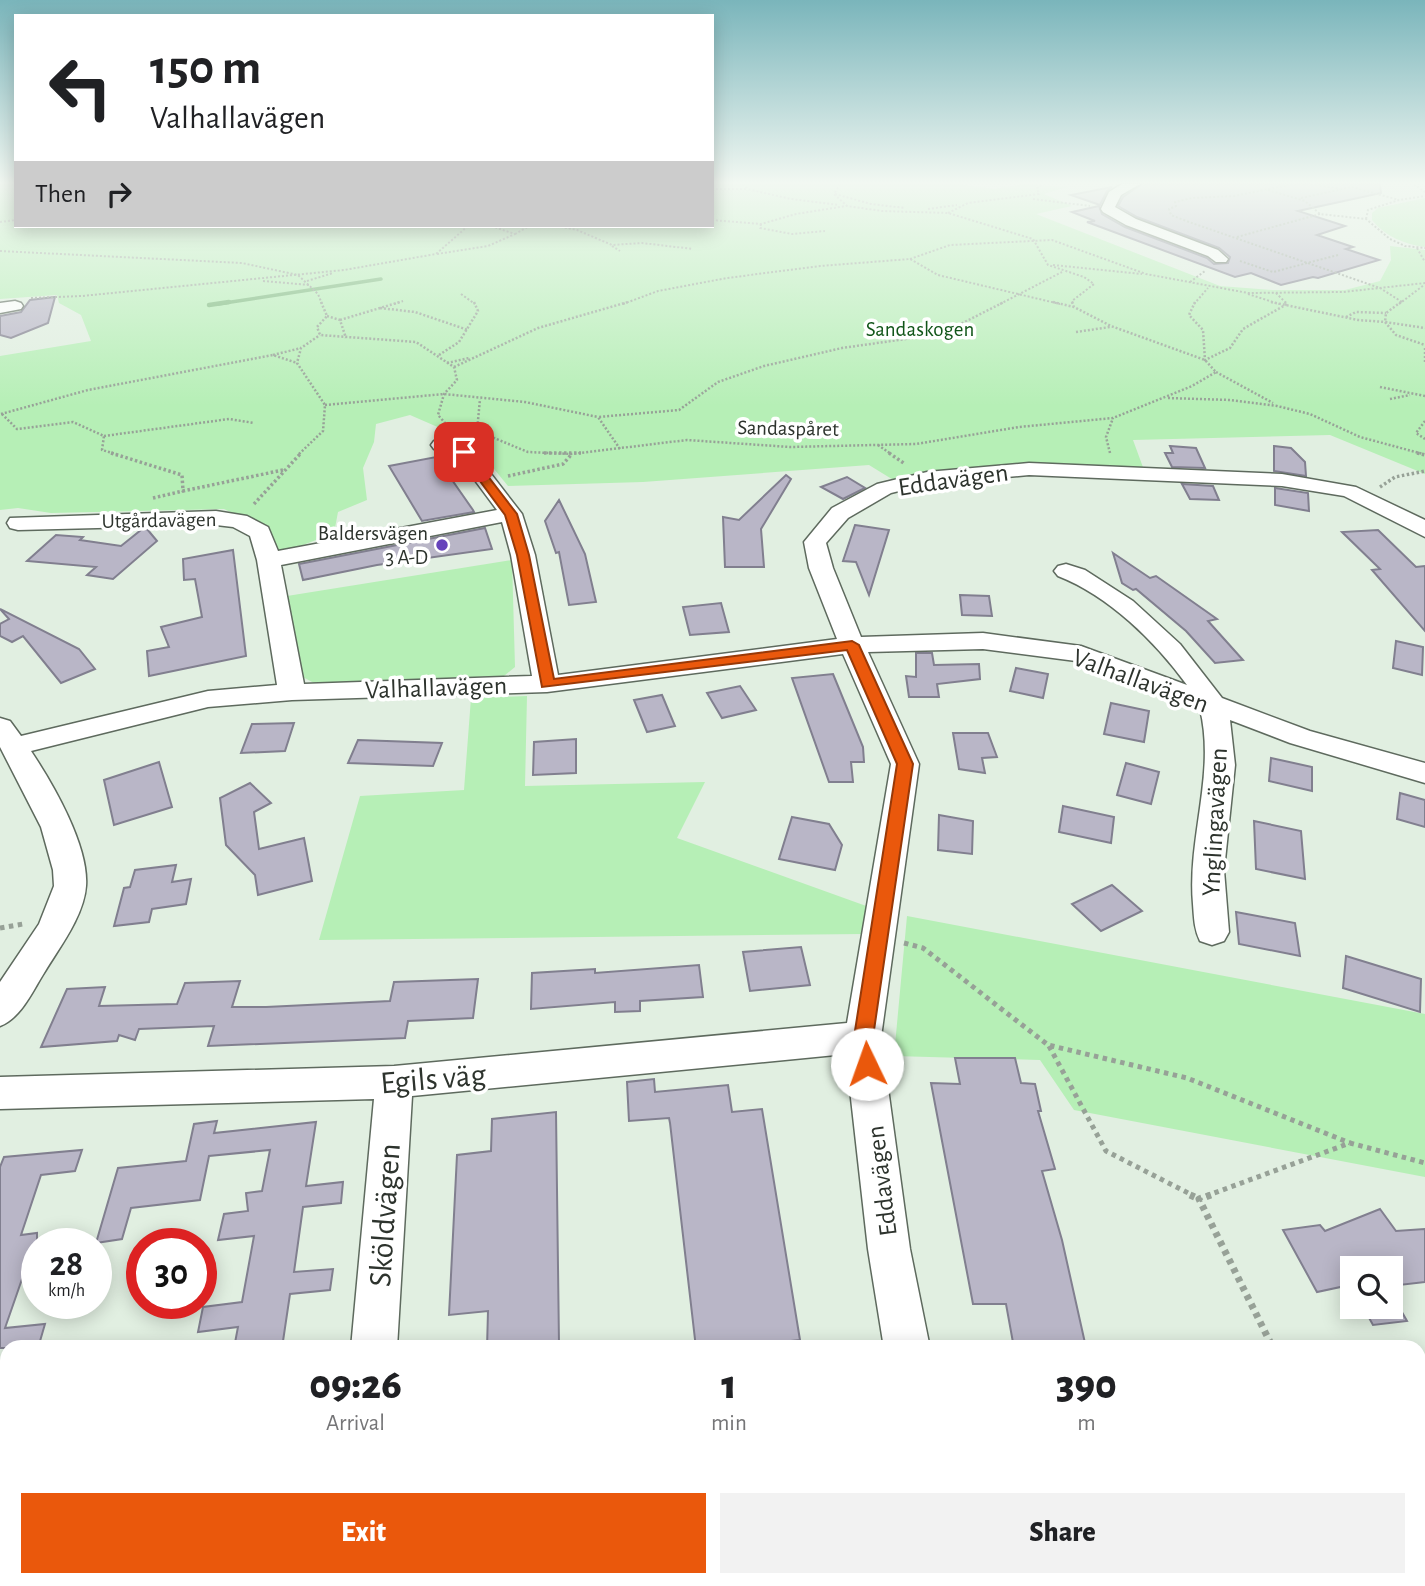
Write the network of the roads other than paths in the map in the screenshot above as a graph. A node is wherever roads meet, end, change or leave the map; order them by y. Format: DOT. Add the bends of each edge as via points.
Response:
graph roads {
  1 [pos="441,445"];
  2 [pos="511,514"];
  3 [pos="18,523"];
  4 [pos="1425,530"];
  5 [pos="269,560"];
  6 [pos="1066,571"];
  7 [pos="852,645"];
  8 [pos="547,684"];
  9 [pos="292,692"];
  10 [pos="1213,705"];
  11 [pos="8,737"];
  12 [pos="1425,773"];
  13 [pos="1212,932"];
  14 [pos="0,1011"];
  15 [pos="863,1037"];
  16 [pos="394,1082"];
  17 [pos="0,1093"];
  18 [pos="375,1340"];
  19 [pos="906,1340"];
  1 -- 2 [label="street" via="464,452"];
  2 -- 5 [label="street"];
  2 -- 8 [label="street"];
  3 -- 5 [label="street, Utgårdavägen" via="239,521 260,532"];
  4 -- 7 [label="street, Eddavägen" via="1349,491 1282,480 1029,469 927,478 884,488 840,513 816,542 821,568"];
  5 -- 9 [label="street, Utgårdavägen"];
  6 -- 10 [label="street, Ynglingavägen" via="1084,577 1150,627 1178,655"];
  7 -- 8 [label="street, Valhallavägen"];
  7 -- 10 [label="street, Valhallavägen" via="984,641 1081,654"];
  7 -- 15 [label="street, Eddavägen" via="905,764"];
  8 -- 9 [label="street, Valhallavägen"];
  9 -- 11 [label="street, Valhallavägen" via="208,699"];
  10 -- 12 [label="street, Valhallavägen" via="1300,737"];
  10 -- 13 [label="street, Ynglingavägen" via="1219,736 1218,794 1208,865"];
  11 -- 14 [label="street" via="63,843 71,885 58,919"];
  15 -- 16 [label="street, Egils väg"];
  15 -- 19 [label="street, Eddavägen" via="889,1249"];
  16 -- 17 [label="street, Egils väg"];
  16 -- 18 [label="street, Sköldvägen"];
}
